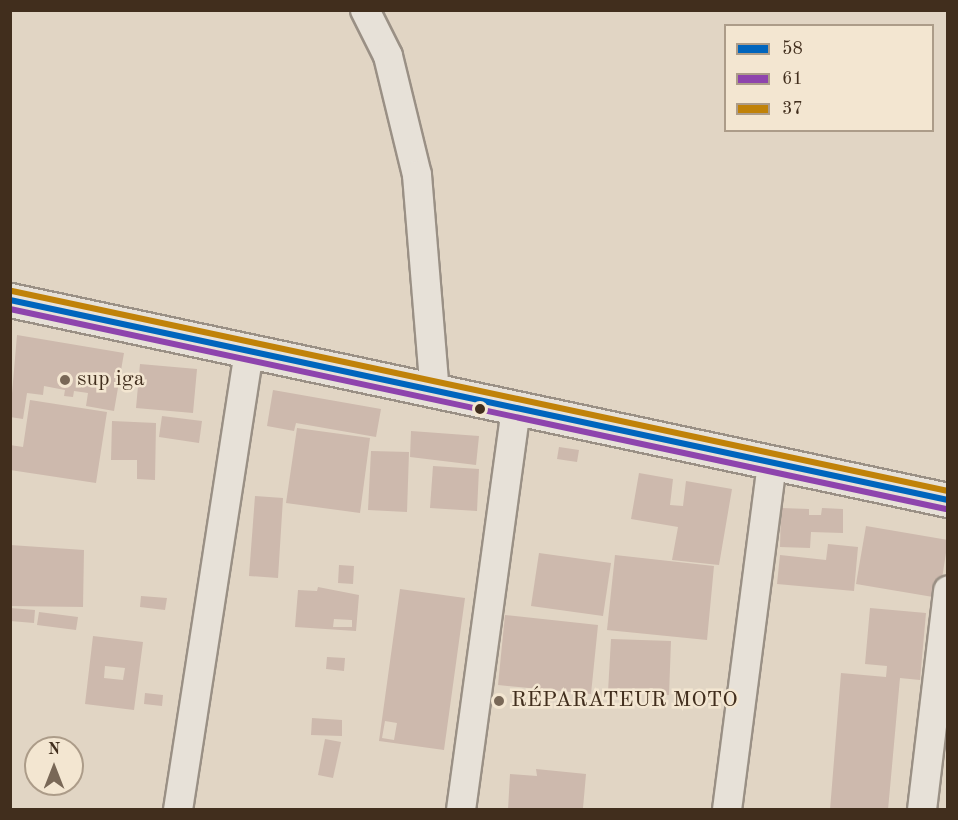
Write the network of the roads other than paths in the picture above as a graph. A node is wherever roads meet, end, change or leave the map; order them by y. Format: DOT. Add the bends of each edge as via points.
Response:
graph roads {
  1 [pos="365,10"];
  2 [pos="10,300"];
  3 [pos="249,354"];
  4 [pos="435,392"];
  5 [pos="516,409"];
  6 [pos="772,463"];
  7 [pos="948,500"];
  8 [pos="948,591"];
  9 [pos="178,810"];
  10 [pos="461,810"];
  11 [pos="727,810"];
  12 [pos="922,810"];
  1 -- 4 [label="street" via="388,56 417,175"];
  2 -- 3 [label="street"];
  3 -- 4 [label="street"];
  3 -- 9 [label="street"];
  4 -- 5 [label="street"];
  5 -- 6 [label="street"];
  5 -- 10 [label="street"];
  6 -- 7 [label="street"];
  6 -- 11 [label="street"];
  8 -- 12 [label="street"];
}
